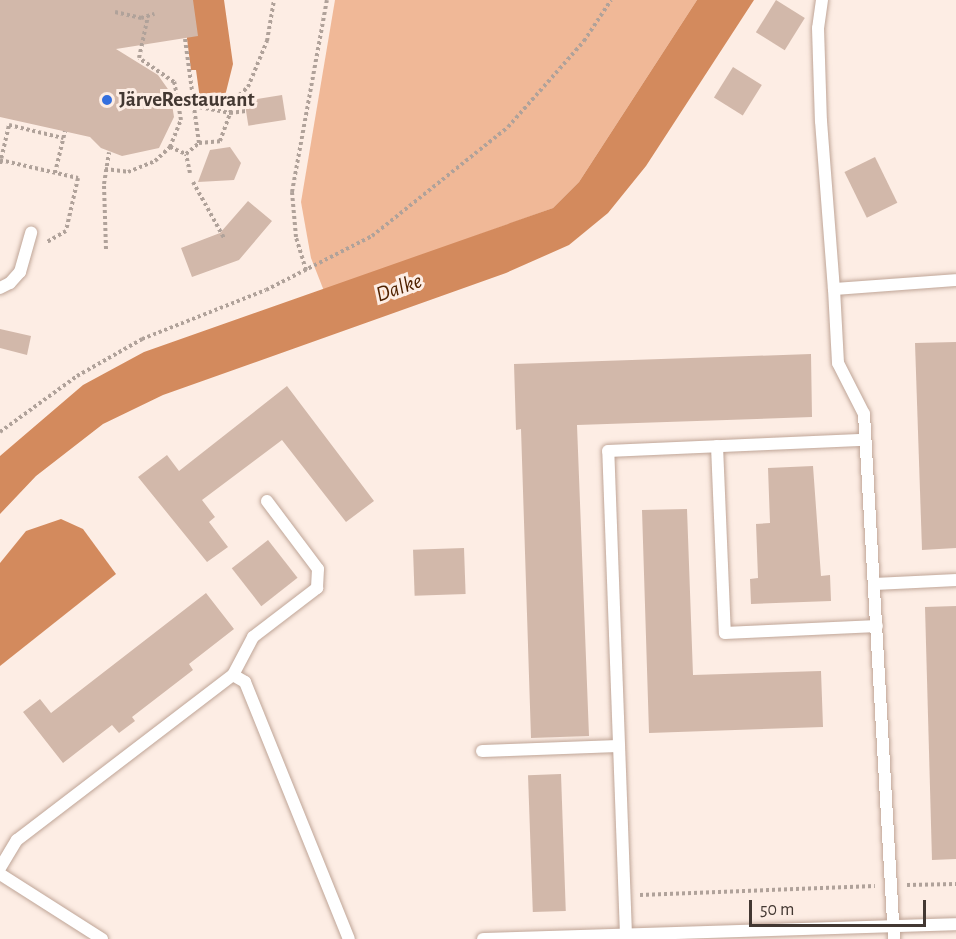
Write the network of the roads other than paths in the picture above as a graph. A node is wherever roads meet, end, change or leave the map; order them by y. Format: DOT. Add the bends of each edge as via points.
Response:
graph roads {
  1 [pos="822,0"];
  2 [pos="31,233"];
  3 [pos="956,280"];
  4 [pos="0,288"];
  5 [pos="834,289"];
  6 [pos="866,440"];
  7 [pos="717,446"];
  8 [pos="267,501"];
  9 [pos="956,580"];
  10 [pos="874,584"];
  11 [pos="877,626"];
  12 [pos="233,675"];
  13 [pos="619,746"];
  14 [pos="482,751"];
  15 [pos="0,868"];
  16 [pos="0,874"];
  17 [pos="956,924"];
  18 [pos="894,926"];
  19 [pos="626,935"];
  20 [pos="608,937"];
  21 [pos="102,939"];
  22 [pos="349,939"];
  23 [pos="483,939"];
  24 [pos="894,939"];
  1 -- 5 [label="lane" via="818,28 821,121"];
  2 -- 4 [label="lane" via="20,272"];
  3 -- 5 [label="lane"];
  5 -- 6 [label="lane" via="838,363 864,414"];
  6 -- 7 [label="lane"];
  6 -- 10 [label="lane"];
  7 -- 11 [label="lane" via="725,633"];
  7 -- 13 [label="lane" via="608,451"];
  8 -- 12 [label="lane" via="318,569 317,588 253,637"];
  9 -- 10 [label="lane"];
  10 -- 11 [label="lane"];
  11 -- 18 [label="lane"];
  12 -- 15 [label="lane" via="16,840"];
  12 -- 22 [label="lane" via="245,682"];
  13 -- 14 [label="lane"];
  13 -- 19 [label="lane"];
  16 -- 21 [label="lane"];
  17 -- 18 [label="lane"];
  18 -- 19 [label="lane"];
  18 -- 24 [label="lane"];
  19 -- 20 [label="lane"];
  20 -- 23 [label="lane"];
}
